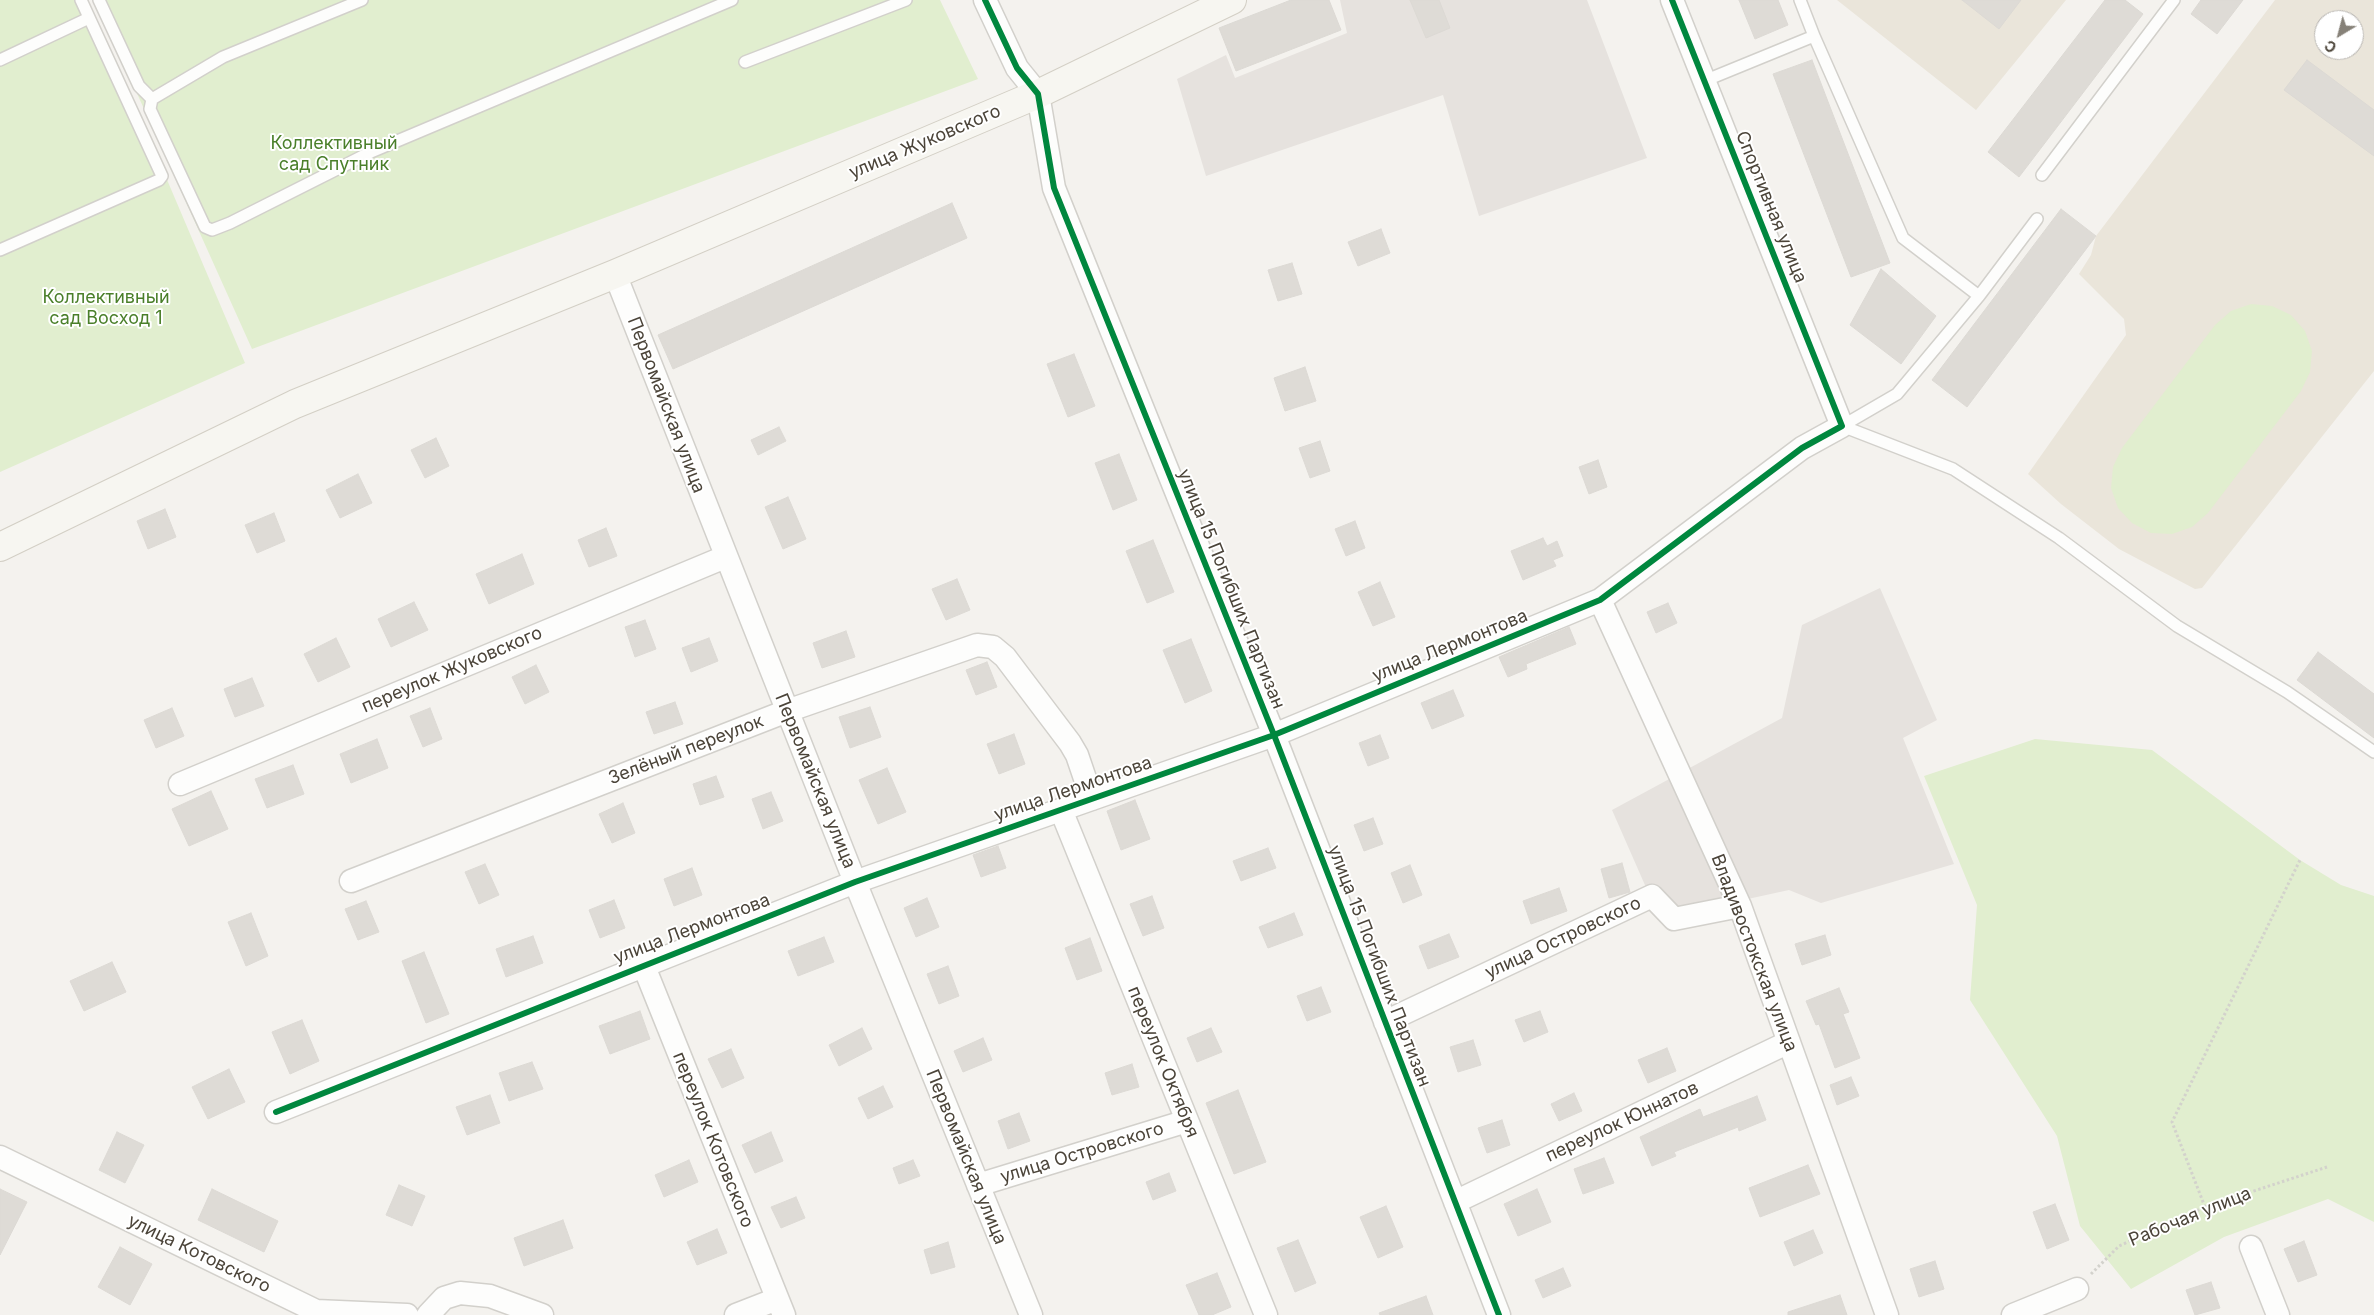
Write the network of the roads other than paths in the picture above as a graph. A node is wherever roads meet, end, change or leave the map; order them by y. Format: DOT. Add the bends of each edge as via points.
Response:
graph roads {
  1 [pos="81,0"];
  2 [pos="100,0"];
  3 [pos="362,0"];
  4 [pos="732,0"];
  5 [pos="906,0"];
  6 [pos="985,0"];
  7 [pos="1232,0"];
  8 [pos="1672,0"];
  9 [pos="1800,0"];
  10 [pos="2174,0"];
  11 [pos="89,18"];
  12 [pos="1814,36"];
  13 [pos="0,60"];
  14 [pos="745,62"];
  15 [pos="1704,81"];
  16 [pos="1038,94"];
  17 [pos="152,99"];
  18 [pos="2042,175"];
  19 [pos="2037,219"];
  20 [pos="0,250"];
  21 [pos="615,274"];
  22 [pos="1979,296"];
  23 [pos="1842,426"];
  24 [pos="0,547"];
  25 [pos="725,557"];
  26 [pos="1600,600"];
  27 [pos="787,711"];
  28 [pos="1274,735"];
  29 [pos="2374,752"];
  30 [pos="180,784"];
  31 [pos="1092,799"];
  32 [pos="1060,810"];
  33 [pos="351,881"];
  34 [pos="855,882"];
  35 [pos="1740,906"];
  36 [pos="643,964"];
  37 [pos="1385,1022"];
  38 [pos="1789,1042"];
  39 [pos="276,1112"];
  40 [pos="1187,1121"];
  41 [pos="0,1156"];
  42 [pos="978,1185"];
  43 [pos="1454,1202"];
  44 [pos="2251,1247"];
  45 [pos="2077,1289"];
  46 [pos="780,1307"];
  47 [pos="407,1315"];
  48 [pos="428,1315"];
  49 [pos="542,1315"];
  50 [pos="736,1315"];
  51 [pos="1031,1315"];
  52 [pos="1266,1315"];
  53 [pos="1498,1315"];
  54 [pos="1887,1315"];
  55 [pos="2012,1315"];
  56 [pos="2278,1315"];
  1 -- 11 [label="lane"];
  2 -- 17 [label="lane" via="139,86"];
  3 -- 17 [label="lane" via="223,57"];
  4 -- 17 [label="lane" via="371,152 212,230 205,226 150,109"];
  5 -- 14 [label="lane"];
  6 -- 16 [label="street" via="1017,68"];
  7 -- 16 [label="street, улица Жуковского"];
  8 -- 15 [label="street, Спортивная улица"];
  9 -- 12 [label="lane"];
  10 -- 18 [label="lane"];
  11 -- 13 [label="lane"];
  11 -- 20 [label="lane" via="162,176"];
  12 -- 15 [label="lane"];
  12 -- 22 [label="lane" via="1903,238"];
  15 -- 23 [label="street, Спортивная улица"];
  16 -- 21 [label="street, улица Жуковского"];
  16 -- 28 [label="street, улица 15 Погибших Партизан" via="1054,188"];
  19 -- 22 [label="lane"];
  21 -- 24 [label="street, улица Жуковского" via="295,404"];
  21 -- 25 [label="street, Первомайская улица"];
  22 -- 23 [label="lane" via="1898,394"];
  23 -- 26 [label="street, улица Лермонтова" via="1802,448"];
  23 -- 29 [label="lane" via="1953,469 2060,538 2177,626 2287,692"];
  25 -- 27 [label="street, Первомайская улица"];
  25 -- 30 [label="street, переулок Жуковского"];
  26 -- 28 [label="street, улица Лермонтова"];
  26 -- 35 [label="street, Владивостокская улица"];
  27 -- 31 [label="street, Зелёный переулок" via="977,646 992,647 1005,657 1070,743"];
  27 -- 33 [label="street, Зелёный переулок"];
  27 -- 34 [label="street, Первомайская улица"];
  28 -- 31 [label="street, улица Лермонтова"];
  28 -- 37 [label="street, улица 15 Погибших Партизан"];
  31 -- 32 [label="street, улица Лермонтова"];
  32 -- 34 [label="street, улица Лермонтова"];
  32 -- 40 [label="street, переулок Октября"];
  34 -- 36 [label="street, улица Лермонтова"];
  34 -- 42 [label="street, Первомайская улица"];
  35 -- 37 [label="street, улица Островского" via="1674,919 1652,896"];
  35 -- 38 [label="street, Владивостокская улица"];
  36 -- 39 [label="street, улица Лермонтова"];
  36 -- 46 [label="street, переулок Котовского"];
  37 -- 43 [label="street, улица 15 Погибших Партизан"];
  38 -- 43 [label="street, переулок Юннатов"];
  38 -- 54 [label="street, Владивостокская улица"];
  40 -- 42 [label="street, улица Островского"];
  40 -- 52 [label="street, переулок Октября"];
  41 -- 47 [label="street, улица Котовского" via="316,1311"];
  42 -- 51 [label="street, Первомайская улица"];
  43 -- 53 [label="street, улица 15 Погибших Партизан"];
  44 -- 56 [label="street"];
  45 -- 55 [label="street"];
  46 -- 50 [label="street"];
  48 -- 49 [label="street" via="444,1298 460,1293 490,1296"];
}
